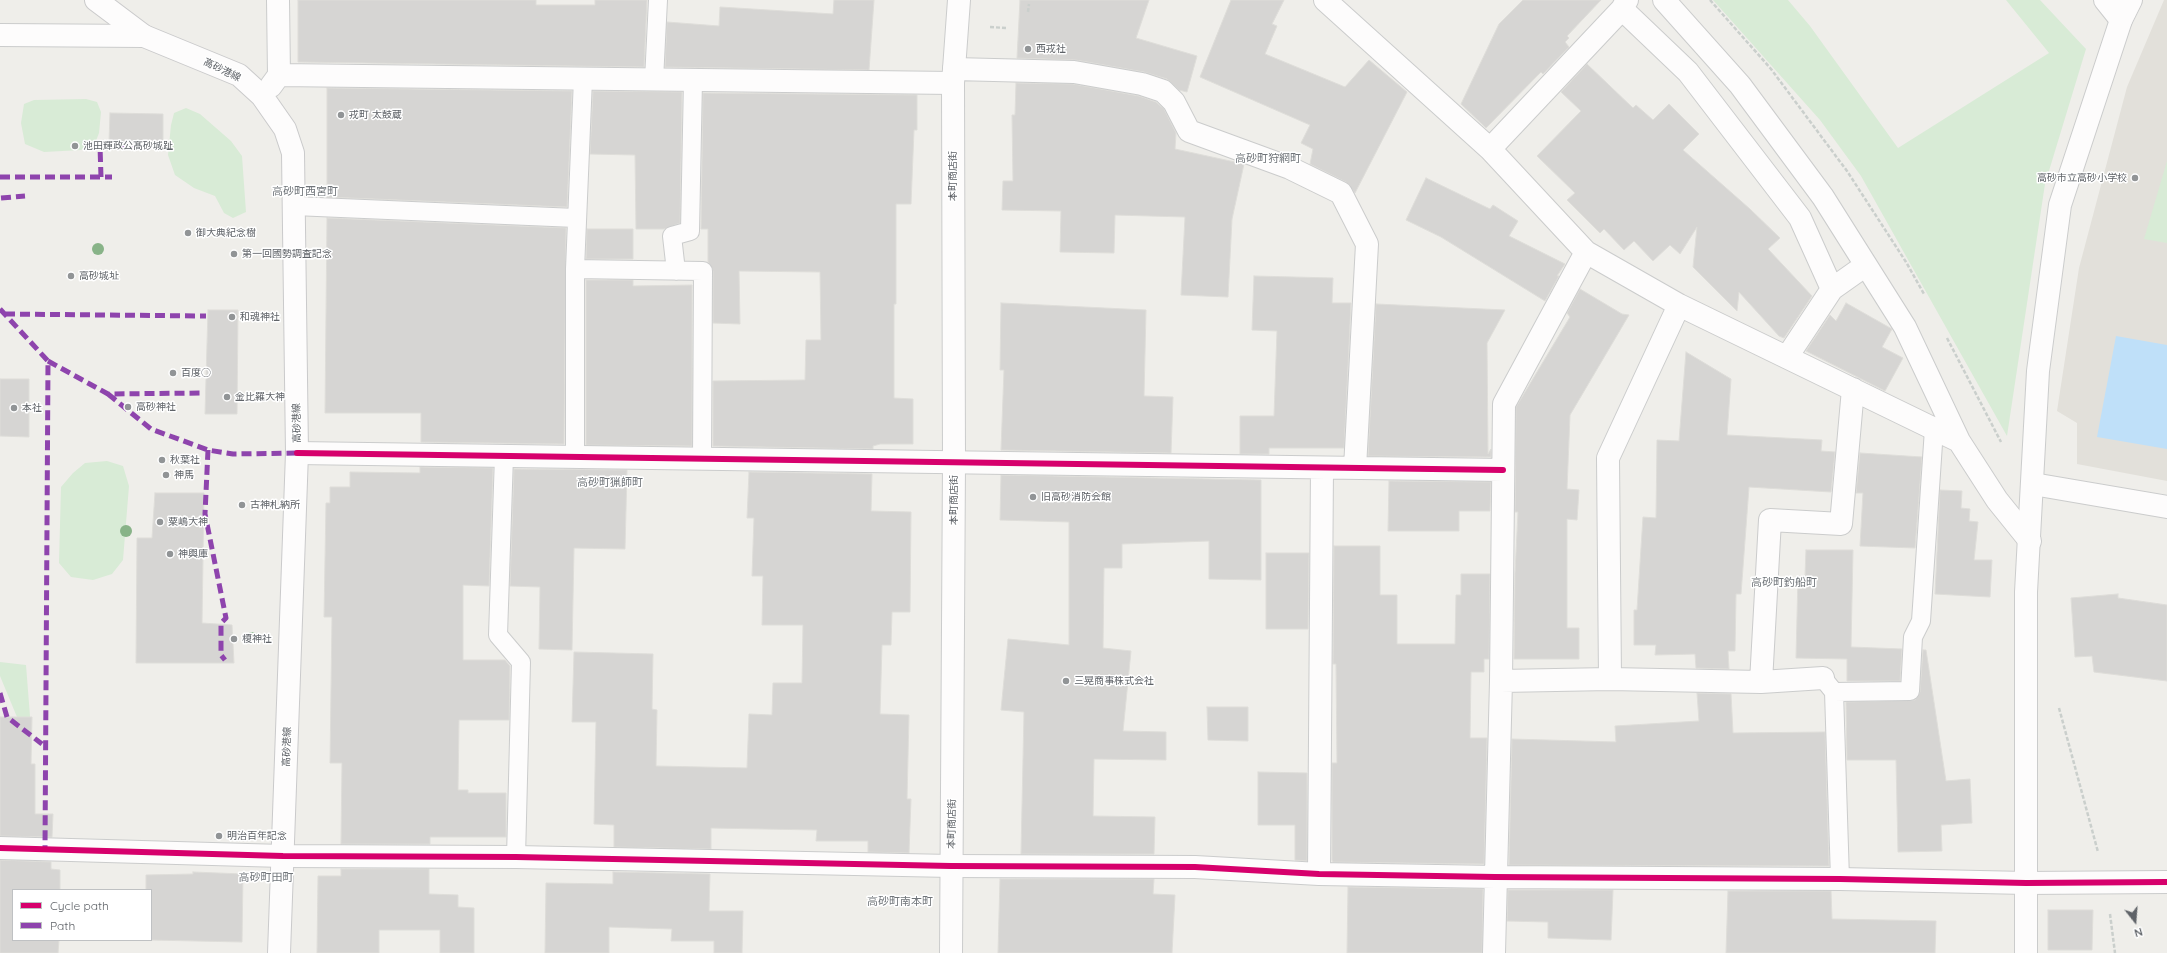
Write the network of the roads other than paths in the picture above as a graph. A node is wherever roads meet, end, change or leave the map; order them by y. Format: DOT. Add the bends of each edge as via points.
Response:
graph roads {
  1 [pos="96,0"];
  2 [pos="278,0"];
  3 [pos="658,0"];
  4 [pos="959,0"];
  5 [pos="1325,0"];
  6 [pos="1664,0"];
  7 [pos="2105,0"];
  8 [pos="2131,0"];
  9 [pos="1625,4"];
  10 [pos="2121,20"];
  11 [pos="0,35"];
  12 [pos="144,36"];
  13 [pos="279,75"];
  14 [pos="953,76"];
  15 [pos="583,79"];
  16 [pos="654,80"];
  17 [pos="693,80"];
  18 [pos="262,96"];
  19 [pos="1490,149"];
  20 [pos="294,206"];
  21 [pos="576,218"];
  22 [pos="1586,252"];
  23 [pos="1866,265"];
  24 [pos="575,269"];
  25 [pos="676,271"];
  26 [pos="1832,289"];
  27 [pos="1679,305"];
  28 [pos="1787,357"];
  29 [pos="1854,390"];
  30 [pos="1934,429"];
  31 [pos="1959,440"];
  32 [pos="297,453"];
  33 [pos="504,456"];
  34 [pos="575,457"];
  35 [pos="702,459"];
  36 [pos="954,463"];
  37 [pos="1322,468"];
  38 [pos="1355,468"];
  39 [pos="1503,470"];
  40 [pos="2033,484"];
  41 [pos="2167,507"];
  42 [pos="2030,541"];
  43 [pos="1610,679"];
  44 [pos="1501,681"];
  45 [pos="1761,682"];
  46 [pos="1828,685"];
  47 [pos="0,848"];
  48 [pos="283,856"];
  49 [pos="516,857"];
  50 [pos="951,866"];
  51 [pos="1319,874"];
  52 [pos="1495,877"];
  53 [pos="1840,879"];
  54 [pos="2167,882"];
  55 [pos="2026,883"];
  56 [pos="279,953"];
  57 [pos="951,953"];
  58 [pos="1494,953"];
  59 [pos="2026,953"];
  1 -- 12 [label="street, 高砂港線"];
  2 -- 13 [label="street"];
  3 -- 16 [label="lane"];
  4 -- 14 [label="street, 本町商店街"];
  5 -- 19 [label="street"];
  6 -- 23 [label="street" via="1740,85 1823,196"];
  7 -- 10 [label="street"];
  8 -- 10 [label="street"];
  9 -- 19 [label="street"];
  9 -- 26 [label="street" via="1688,72 1800,218"];
  10 -- 40 [label="street" via="2060,205 2038,371"];
  11 -- 12 [label="street"];
  12 -- 18 [label="street, 高砂港線" via="239,75"];
  13 -- 15 [label="street"];
  13 -- 18 [label="street"];
  14 -- 17 [label="street"];
  14 -- 36 [label="street, 本町商店街"];
  14 -- 38 [label="street" via="1074,72 1142,84 1163,91 1174,102 1189,131 1290,168 1341,193 1367,244"];
  15 -- 16 [label="street"];
  15 -- 21 [label="lane"];
  16 -- 17 [label="street"];
  17 -- 25 [label="lane" via="690,231 672,236"];
  18 -- 20 [label="street, 高砂港線" via="285,129 293,153"];
  19 -- 22 [label="street"];
  20 -- 21 [label="lane"];
  20 -- 32 [label="street, 高砂港線"];
  21 -- 24 [label="lane"];
  22 -- 27 [label="street"];
  22 -- 39 [label="street" via="1504,404"];
  23 -- 26 [label="street"];
  23 -- 31 [label="street" via="1905,327"];
  24 -- 25 [label="lane"];
  24 -- 34 [label="lane"];
  25 -- 35 [label="lane" via="703,271"];
  26 -- 28 [label="street"];
  27 -- 28 [label="street"];
  27 -- 43 [label="street" via="1608,458"];
  28 -- 29 [label="street"];
  29 -- 30 [label="street"];
  29 -- 45 [label="street" via="1841,524 1770,520"];
  30 -- 31 [label="street"];
  30 -- 46 [label="lane" via="1921,621 1913,636 1910,691"];
  31 -- 42 [label="street" via="1997,500"];
  32 -- 33 [label="street"];
  32 -- 48 [label="street, 高砂港線"];
  33 -- 34 [label="street"];
  33 -- 49 [label="lane" via="498,635 521,662"];
  34 -- 35 [label="street"];
  35 -- 36 [label="street"];
  36 -- 37 [label="street"];
  36 -- 50 [label="street, 本町商店街"];
  37 -- 38 [label="street"];
  37 -- 51 [label="street"];
  38 -- 39 [label="street"];
  39 -- 44 [label="street"];
  40 -- 41 [label="street"];
  40 -- 42 [label="street"];
  42 -- 55 [label="street" via="2026,592"];
  43 -- 44 [label="street"];
  43 -- 45 [label="street"];
  44 -- 52 [label="street"];
  45 -- 46 [label="street"];
  46 -- 53 [label="lane"];
  47 -- 48 [label="street"];
  48 -- 49 [label="street"];
  48 -- 56 [label="street, 高砂港線"];
  49 -- 50 [label="street"];
  50 -- 51 [label="street" via="1195,867"];
  50 -- 57 [label="street, 本町商店街"];
  51 -- 52 [label="street"];
  52 -- 53 [label="street"];
  52 -- 58 [label="street"];
  53 -- 55 [label="street"];
  54 -- 55 [label="street"];
  55 -- 59 [label="street"];
}
